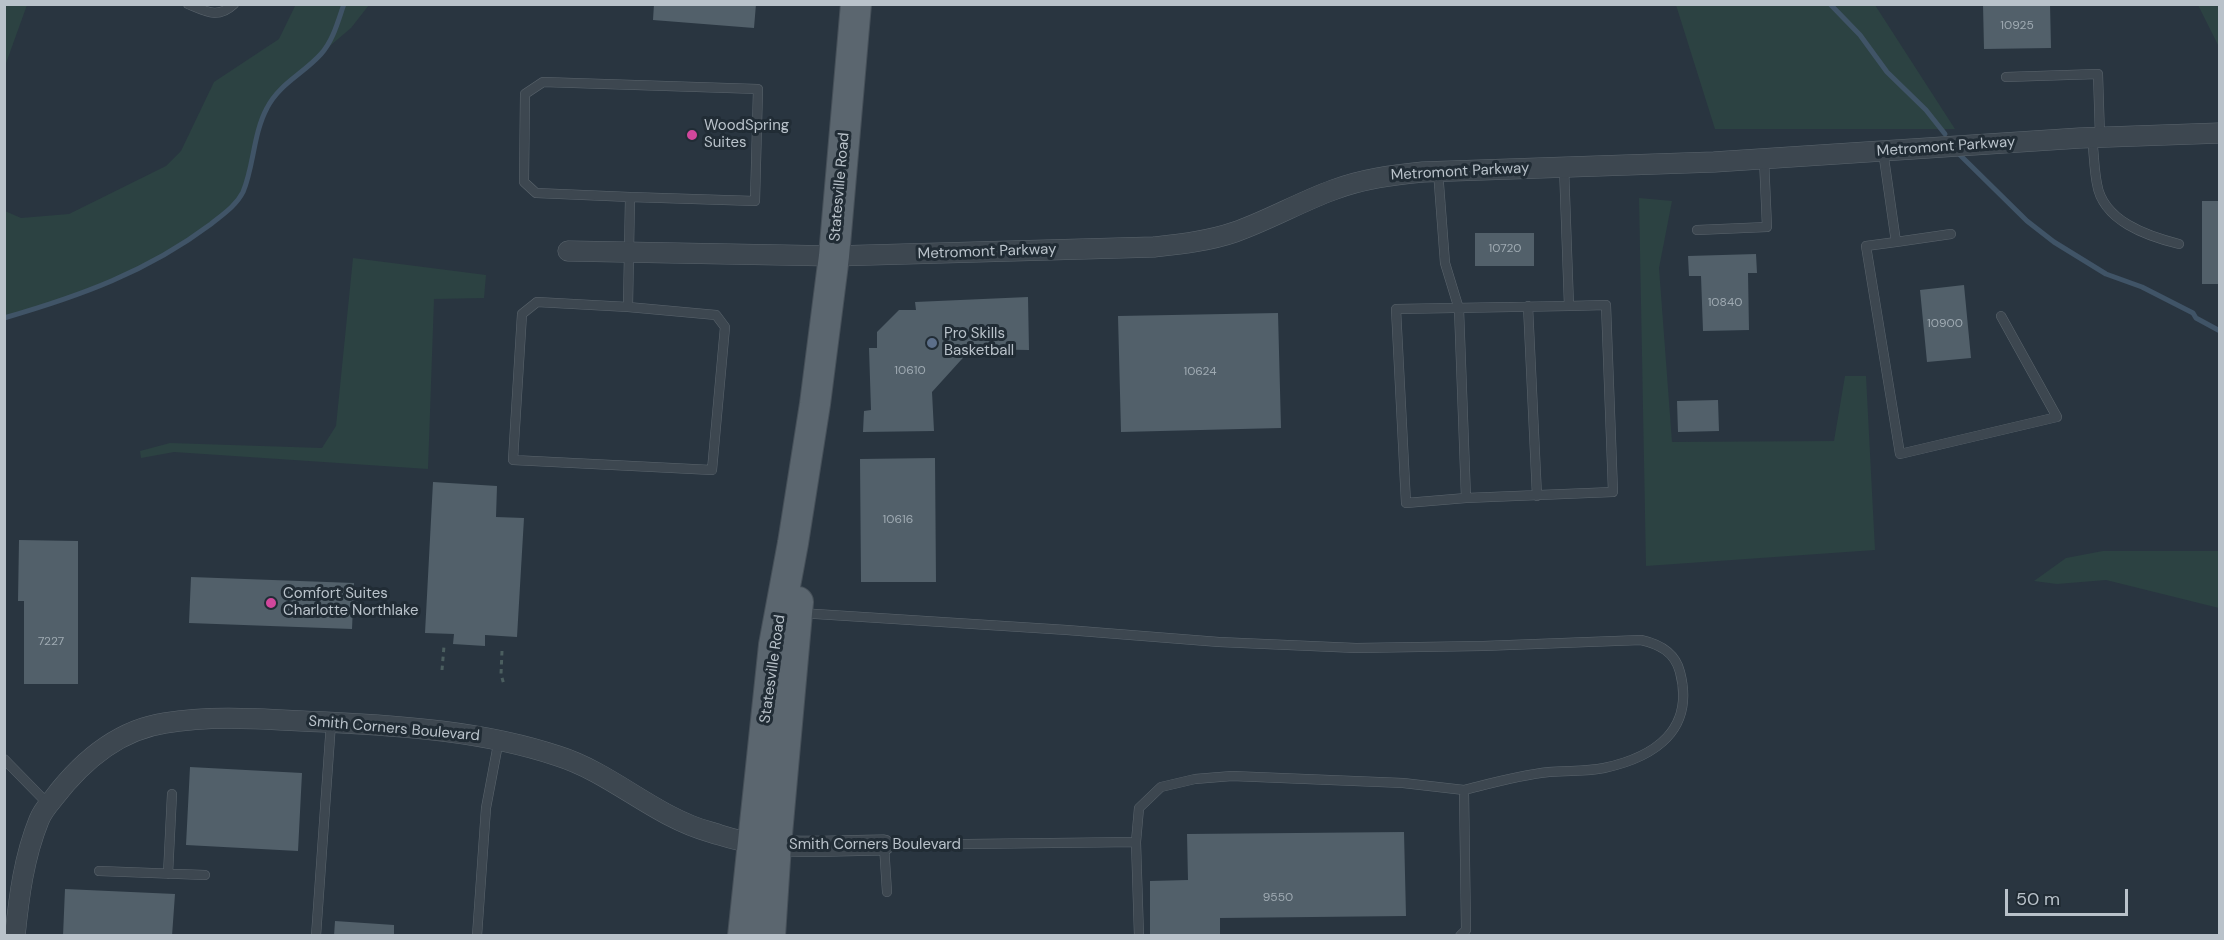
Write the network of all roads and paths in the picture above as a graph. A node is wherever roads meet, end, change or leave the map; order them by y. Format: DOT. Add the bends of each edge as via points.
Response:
graph roads {
  1 [pos="188,4"];
  2 [pos="234,4"];
  3 [pos="856,4"];
  4 [pos="2006,77"];
  5 [pos="2220,133"];
  6 [pos="2096,137"];
  7 [pos="1882,151"];
  8 [pos="1764,159"];
  9 [pos="1564,167"];
  10 [pos="1438,171"];
  11 [pos="630,197"];
  12 [pos="1697,230"];
  13 [pos="1951,234"];
  14 [pos="1896,242"];
  15 [pos="2179,244"];
  16 [pos="568,251"];
  17 [pos="630,252"];
  18 [pos="834,256"];
  19 [pos="1528,306"];
  20 [pos="1569,306"];
  21 [pos="628,307"];
  22 [pos="1459,309"];
  23 [pos="2001,316"];
  24 [pos="815,405"];
  25 [pos="1537,495"];
  26 [pos="1466,498"];
  27 [pos="798,613"];
  28 [pos="444,646"];
  29 [pos="502,651"];
  30 [pos="442,670"];
  31 [pos="504,685"];
  32 [pos="331,723"];
  33 [pos="500,739"];
  34 [pos="5,760"];
  35 [pos="1464,790"];
  36 [pos="172,794"];
  37 [pos="49,805"];
  38 [pos="1136,842"];
  39 [pos="764,844"];
  40 [pos="884,845"];
  41 [pos="99,871"];
  42 [pos="168,874"];
  43 [pos="205,875"];
  44 [pos="887,892"];
  45 [pos="15,936"];
  46 [pos="316,936"];
  47 [pos="477,936"];
  48 [pos="743,936"];
  49 [pos="770,936"];
  50 [pos="1138,936"];
  51 [pos="1460,936"];
  1 -- 2 [label="lane" via="211,13 225,12"];
  3 -- 18 [label="main road, Statesville Road"];
  4 -- 6 [label="lane" via="2098,74"];
  5 -- 6 [label="street, Metromont Parkway"];
  6 -- 7 [label="street, Metromont Parkway"];
  6 -- 15 [label="lane" via="2097,185 2114,214 2139,231"];
  7 -- 8 [label="street, Metromont Parkway"];
  7 -- 14 [label="lane"];
  8 -- 9 [label="street, Metromont Parkway"];
  8 -- 12 [label="lane" via="1767,227"];
  9 -- 10 [label="street, Metromont Parkway"];
  9 -- 20 [label="lane"];
  10 -- 18 [label="street, Metromont Parkway" via="1359,181 1203,241 1154,247"];
  10 -- 22 [label="lane" via="1445,263"];
  11 -- 11 [label="lane" via="755,201 758,89 543,82 525,94 524,182 536,194"];
  11 -- 17 [label="lane"];
  13 -- 14 [label="lane"];
  14 -- 23 [label="lane" via="1866,246 1900,454 2057,417"];
  16 -- 17 [label="street, Metromont Parkway"];
  17 -- 18 [label="street, Metromont Parkway"];
  17 -- 21 [label="lane"];
  18 -- 24 [label="main road, Statesville Road"];
  19 -- 20 [label="lane"];
  19 -- 22 [label="lane"];
  19 -- 25 [label="lane"];
  20 -- 25 [label="lane" via="1606,305 1613,492"];
  21 -- 21 [label="lane" via="537,302 522,314 513,460 712,470 725,327 716,315"];
  22 -- 26 [label="lane"];
  22 -- 26 [label="lane" via="1396,309 1406,503"];
  24 -- 27 [label="main road, Statesville Road"];
  24 -- 39 [label="main road, Statesville Road" via="774,645"];
  25 -- 26 [label="lane"];
  27 -- 35 [label="lane" via="1356,648 1641,640 1671,653 1684,685 1684,703 1679,723 1661,745 1603,768 1515,777"];
  27 -- 39 [label="main road, Statesville Road"];
  28 -- 30 [label="path"];
  29 -- 31 [label="path"];
  32 -- 33 [label="street, Smith Corners Boulevard"];
  32 -- 37 [label="street, Smith Corners Boulevard" via="228,718 164,723 132,732 97,752 72,775"];
  32 -- 46 [label="lane"];
  33 -- 39 [label="street, Smith Corners Boulevard" via="561,756 660,811 706,831"];
  33 -- 47 [label="lane" via="486,808"];
  34 -- 37 [label="lane"];
  35 -- 38 [label="lane" via="1403,783 1232,776 1195,779 1161,788 1139,808"];
  35 -- 51 [label="lane" via="1466,930"];
  36 -- 42 [label="lane"];
  37 -- 45 [label="street, Smith Corners Boulevard" via="40,817 27,857"];
  38 -- 40 [label="lane, Smith Corners Boulevard"];
  38 -- 50 [label="lane"];
  39 -- 40 [label="street, Smith Corners Boulevard"];
  39 -- 48 [label="main road, Statesville Road"];
  39 -- 49 [label="main road, Statesville Road"];
  40 -- 44 [label="lane"];
  41 -- 42 [label="lane"];
  42 -- 43 [label="lane"];
}
